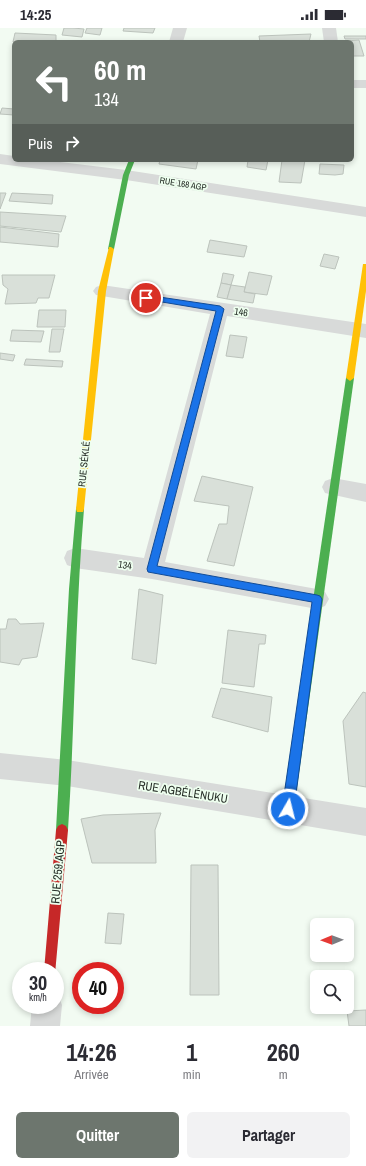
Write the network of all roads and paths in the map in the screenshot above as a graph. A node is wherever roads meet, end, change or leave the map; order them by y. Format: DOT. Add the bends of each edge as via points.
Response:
graph roads {
  1 [pos="180,28"];
  2 [pos="329,28"];
  3 [pos="177,40"];
  4 [pos="331,40"];
  5 [pos="354,84"];
  6 [pos="366,84"];
  7 [pos="0,159"];
  8 [pos="12,161"];
  9 [pos="24,162"];
  10 [pos="131,162"];
  11 [pos="126,175"];
  12 [pos="366,212"];
  13 [pos="366,266"];
  14 [pos="102,291"];
  15 [pos="220,309"];
  16 [pos="361,330"];
  17 [pos="333,488"];
  18 [pos="366,493"];
  19 [pos="75,558"];
  20 [pos="152,569"];
  21 [pos="317,599"];
  22 [pos="0,766"];
  23 [pos="67,773"];
  24 [pos="288,809"];
  25 [pos="366,822"];
  26 [pos="51,962"];
  27 [pos="46,1014"];
  28 [pos="45,1026"];
  1 -- 3 [label="street"];
  2 -- 4 [label="street"];
  5 -- 6 [label="street"];
  7 -- 8 [label="street, RUE 168 AGP"];
  9 -- 11 [label="street, RUE 168 AGP"];
  10 -- 11 [label="street, RUE SÉKLÉ"];
  11 -- 12 [label="street, RUE 168 AGP"];
  11 -- 14 [label="street, RUE SÉKLÉ"];
  13 -- 16 [label="street"];
  14 -- 15 [label="street, 146"];
  14 -- 19 [label="street, RUE SÉKLÉ"];
  15 -- 16 [label="street, 146"];
  15 -- 20 [label="street"];
  16 -- 17 [label="street"];
  17 -- 18 [label="street"];
  17 -- 21 [label="street"];
  19 -- 20 [label="street, 134"];
  19 -- 23 [label="street, RUE SÉKLÉ"];
  20 -- 21 [label="street, 134"];
  21 -- 24 [label="street"];
  22 -- 23 [label="street, RUE AGBÉLÉNUKU"];
  23 -- 24 [label="street, RUE AGBÉLÉNUKU"];
  23 -- 26 [label="street, RUE 259.AGP"];
  24 -- 25 [label="street, RUE AGBÉLÉNUKU"];
  27 -- 28 [label="street"];
}
